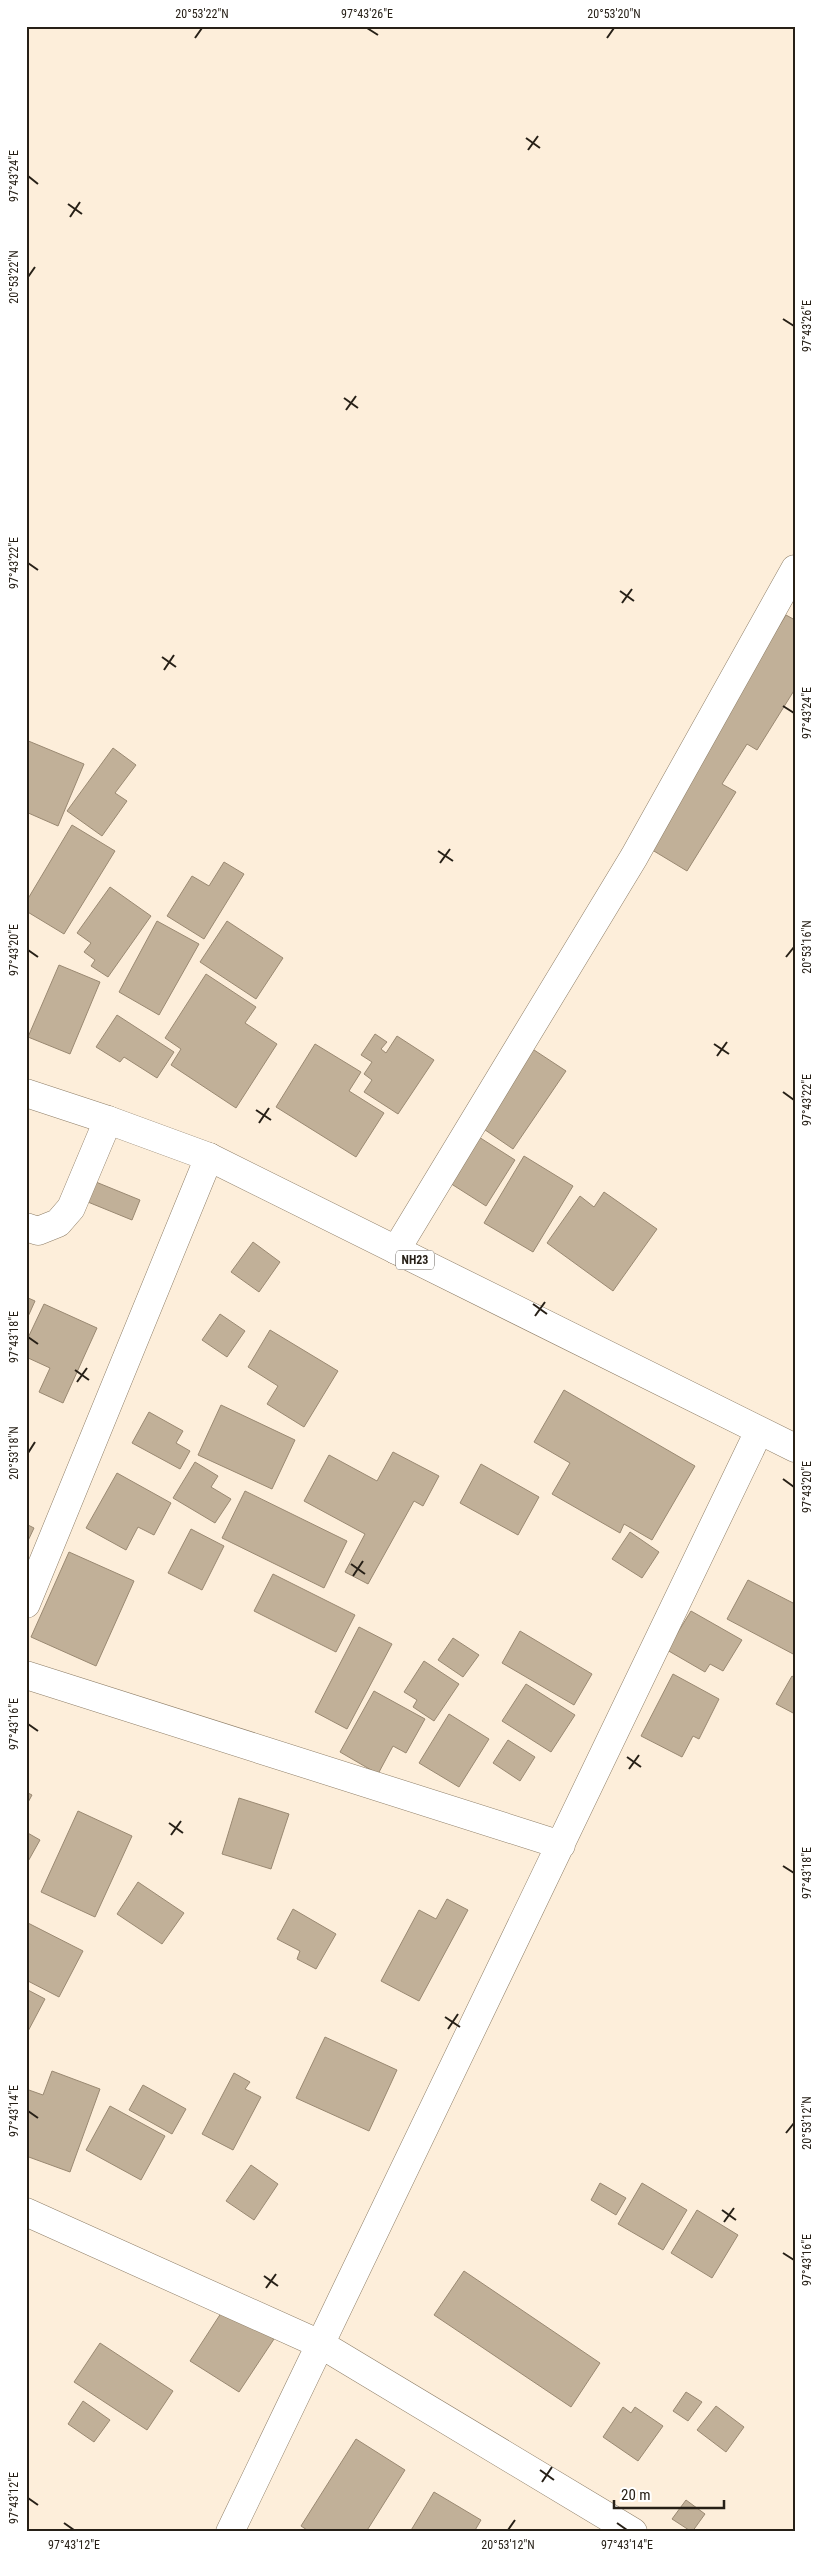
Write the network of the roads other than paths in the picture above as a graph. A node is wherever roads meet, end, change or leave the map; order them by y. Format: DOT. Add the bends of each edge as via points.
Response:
graph roads {
  1 [pos="795,569"];
  2 [pos="26,1093"];
  3 [pos="108,1120"];
  4 [pos="209,1157"];
  5 [pos="26,1227"];
  6 [pos="396,1250"];
  7 [pos="759,1430"];
  8 [pos="795,1448"];
  9 [pos="26,1604"];
  10 [pos="26,1675"];
  11 [pos="561,1845"];
  12 [pos="26,2212"];
  13 [pos="322,2345"];
  14 [pos="230,2532"];
  15 [pos="633,2532"];
  1 -- 6 [label="main road" via="634,857"];
  2 -- 3 [label="main road, NH23"];
  3 -- 4 [label="main road, NH23"];
  3 -- 5 [label="main road" via="71,1208 58,1223 38,1231"];
  4 -- 6 [label="main road, NH23"];
  4 -- 9 [label="main road"];
  6 -- 7 [label="main road, NH23"];
  7 -- 8 [label="main road, NH23"];
  7 -- 11 [label="main road"];
  10 -- 11 [label="main road"];
  11 -- 13 [label="main road"];
  12 -- 13 [label="main road"];
  13 -- 14 [label="main road"];
  13 -- 15 [label="main road"];
}
